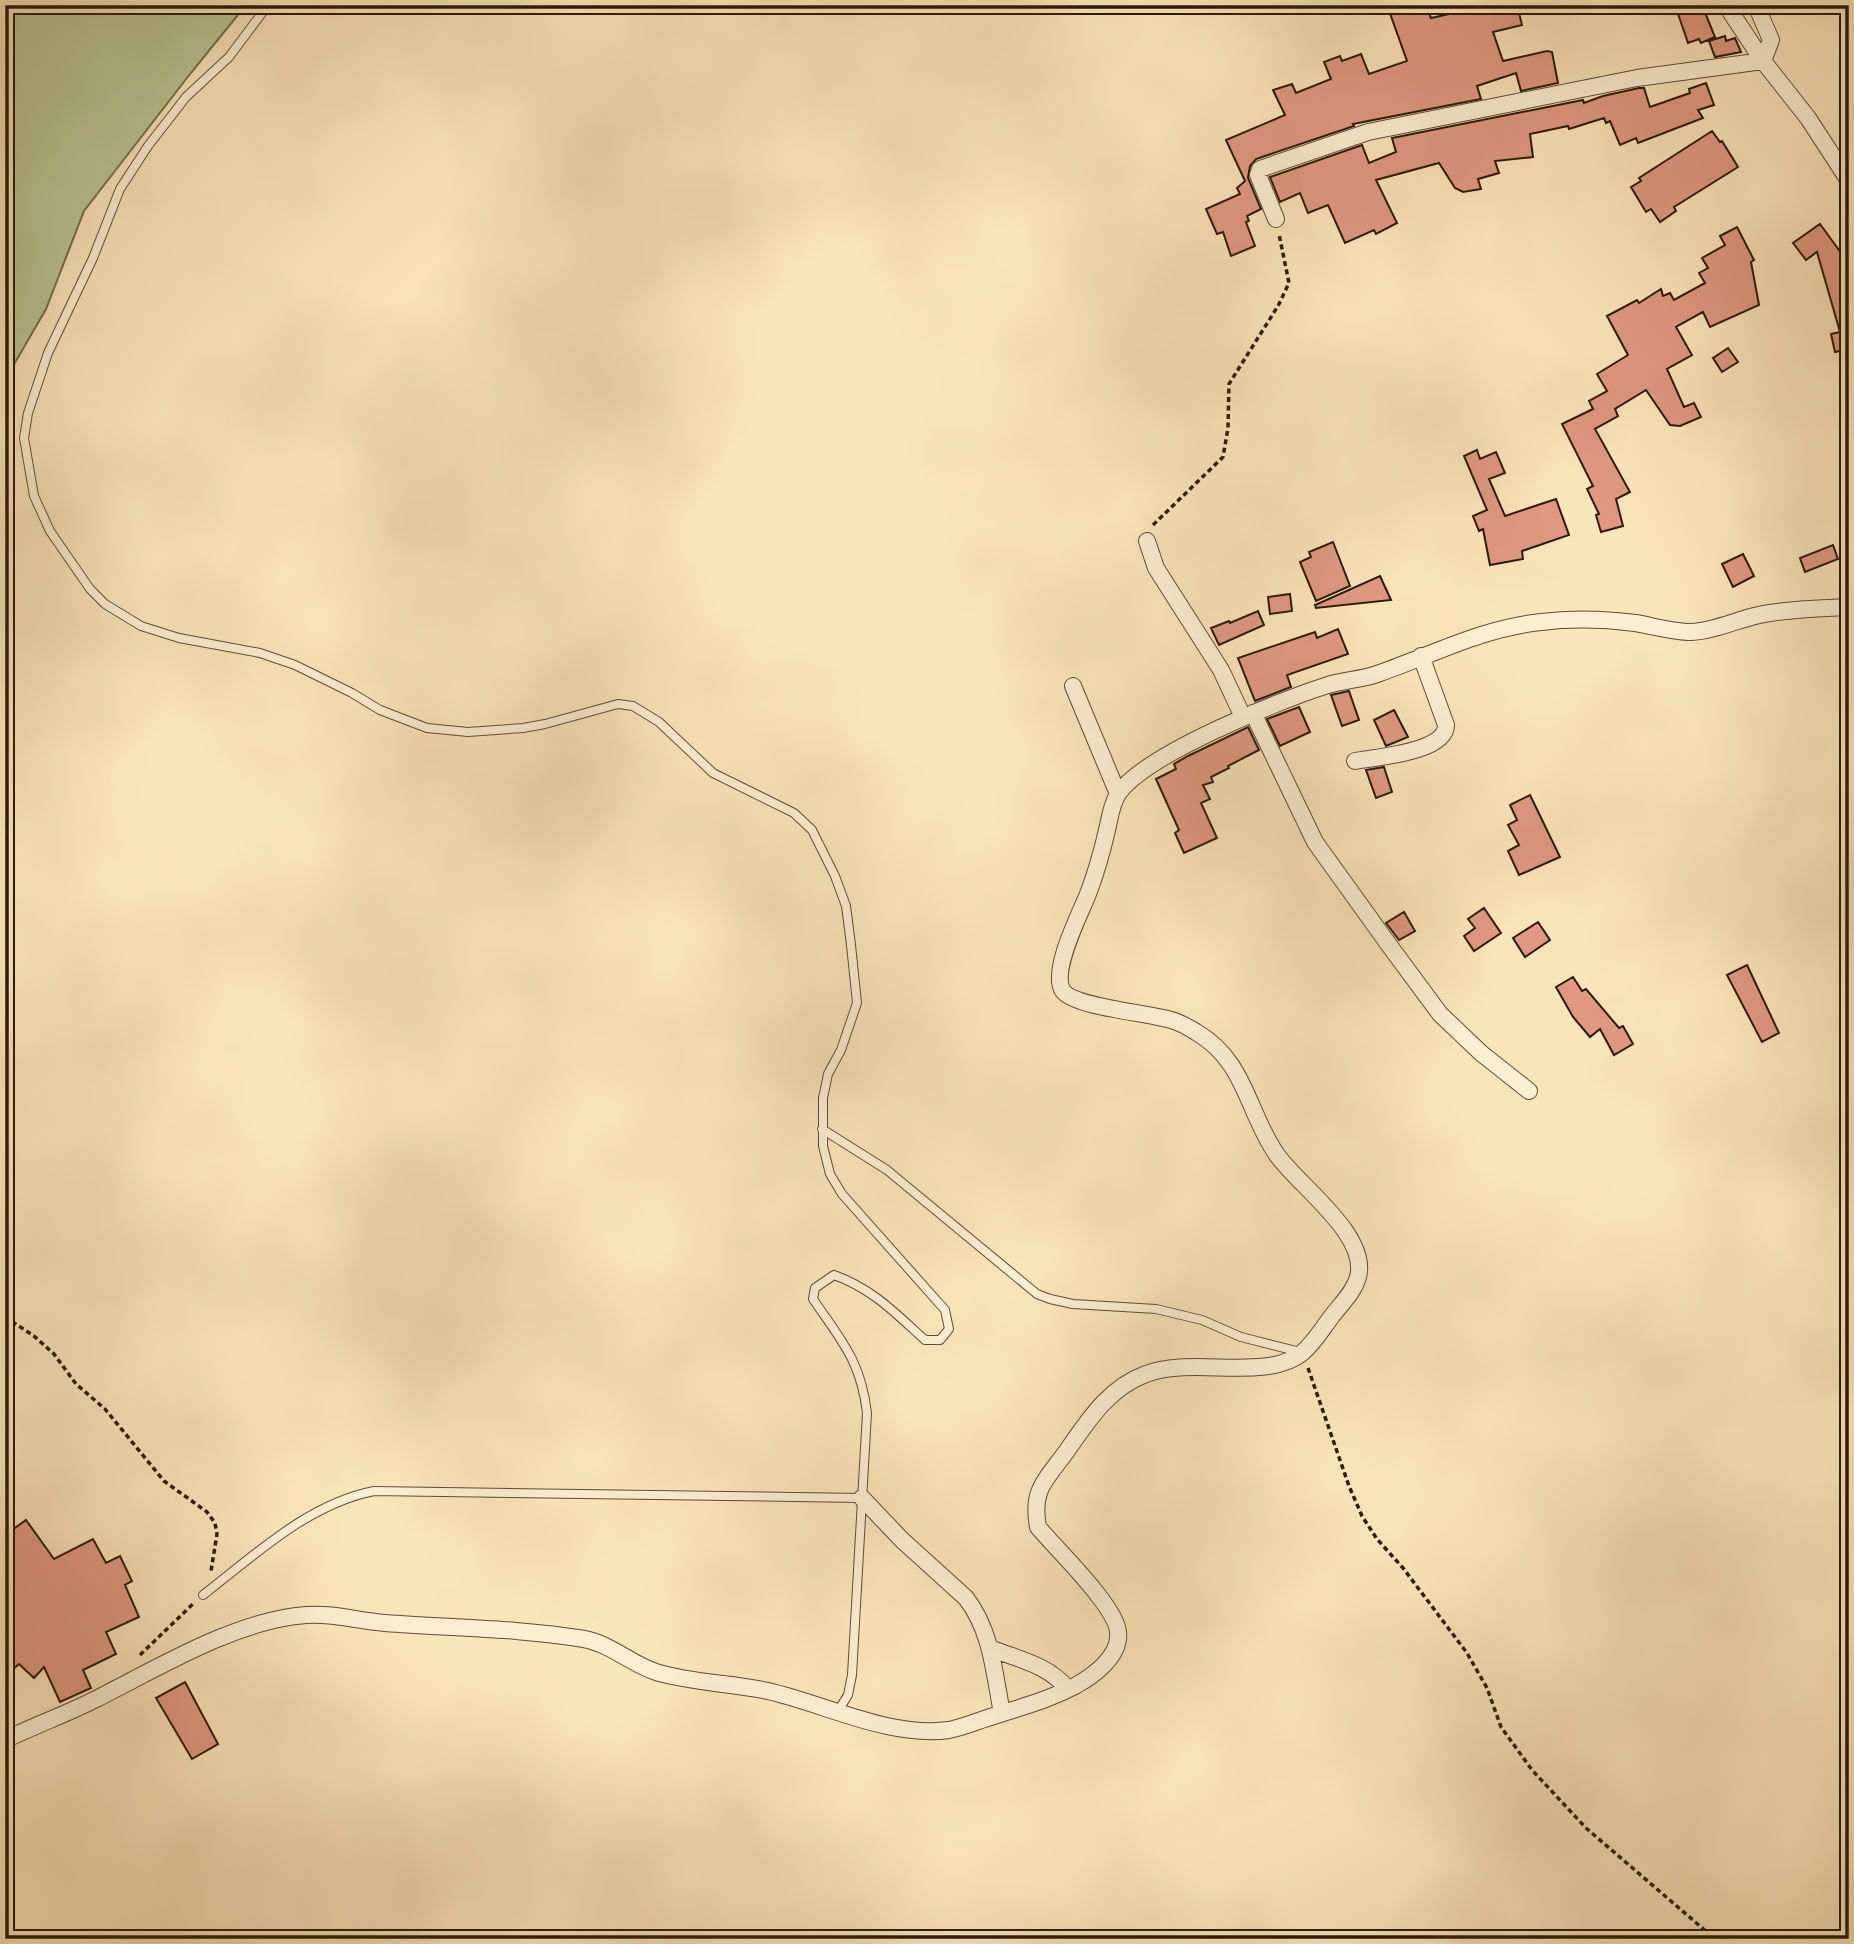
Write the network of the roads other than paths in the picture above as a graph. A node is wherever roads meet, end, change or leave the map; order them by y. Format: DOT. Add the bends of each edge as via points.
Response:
graph roads {
  1 [pos="268,5"];
  2 [pos="1726,5"];
  3 [pos="1756,5"];
  4 [pos="1763,61"];
  5 [pos="1849,181"];
  6 [pos="1276,219"];
  7 [pos="1146,541"];
  8 [pos="1849,607"];
  9 [pos="1421,656"];
  10 [pos="1073,685"];
  11 [pos="1248,715"];
  12 [pos="1355,761"];
  13 [pos="1118,794"];
  14 [pos="1529,1091"];
  15 [pos="822,1129"];
  16 [pos="1303,1352"];
  17 [pos="862,1498"];
  18 [pos="203,1595"];
  19 [pos="992,1649"];
  20 [pos="1068,1689"];
  21 [pos="838,1711"];
  22 [pos="1002,1713"];
  23 [pos="5,1740"];
  1 -- 15 [label="lane" via="229,57 186,97 120,189 47,353 24,438 34,496 50,531 90,589 141,626 260,653 427,728 468,732 523,728 618,704 633,706 659,722 713,773 794,813 812,830 824,851 846,906 857,1003 828,1074"];
  2 -- 4 [label="street"];
  3 -- 4 [label="street" via="1771,40"];
  4 -- 5 [label="street"];
  4 -- 6 [label="street" via="1624,81 1368,132 1260,169 1258,175"];
  7 -- 11 [label="street" via="1156,568"];
  8 -- 9 [label="street" via="1763,614 1690,632 1613,620 1538,622 1483,632"];
  9 -- 11 [label="street"];
  9 -- 12 [label="street" via="1446,732 1427,747"];
  10 -- 13 [label="street"];
  11 -- 13 [label="street" via="1140,773"];
  11 -- 14 [label="street" via="1315,842 1440,1014"];
  13 -- 16 [label="street" via="1097,872 1058,976 1061,988 1066,996 1084,1003 1174,1020 1216,1046 1243,1082 1276,1153 1334,1217 1355,1250 1359,1275"];
  15 -- 16 [label="lane" via="887,1170 1037,1294 1073,1304 1156,1309"];
  15 -- 17 [label="lane" via="830,1174 842,1194 949,1319 949,1329 940,1340 925,1340 857,1283 834,1275 815,1288 813,1298 850,1352 864,1388 867,1444"];
  16 -- 20 [label="street" via="1287,1362 1164,1368 1141,1375 1102,1403 1038,1490 1038,1527 1110,1612 1119,1631 1110,1657 1089,1678"];
  17 -- 18 [label="lane" via="374,1491 352,1496 296,1524"];
  17 -- 19 [label="street" via="966,1598"];
  17 -- 21 [label="lane" via="852,1675 848,1695"];
  19 -- 20 [label="street" via="1049,1670"];
  19 -- 22 [label="street"];
  20 -- 22 [label="street"];
  21 -- 22 [label="street" via="912,1730 965,1727"];
  21 -- 23 [label="street" via="766,1691 653,1671 588,1640 305,1615 271,1621 207,1644"];
}
